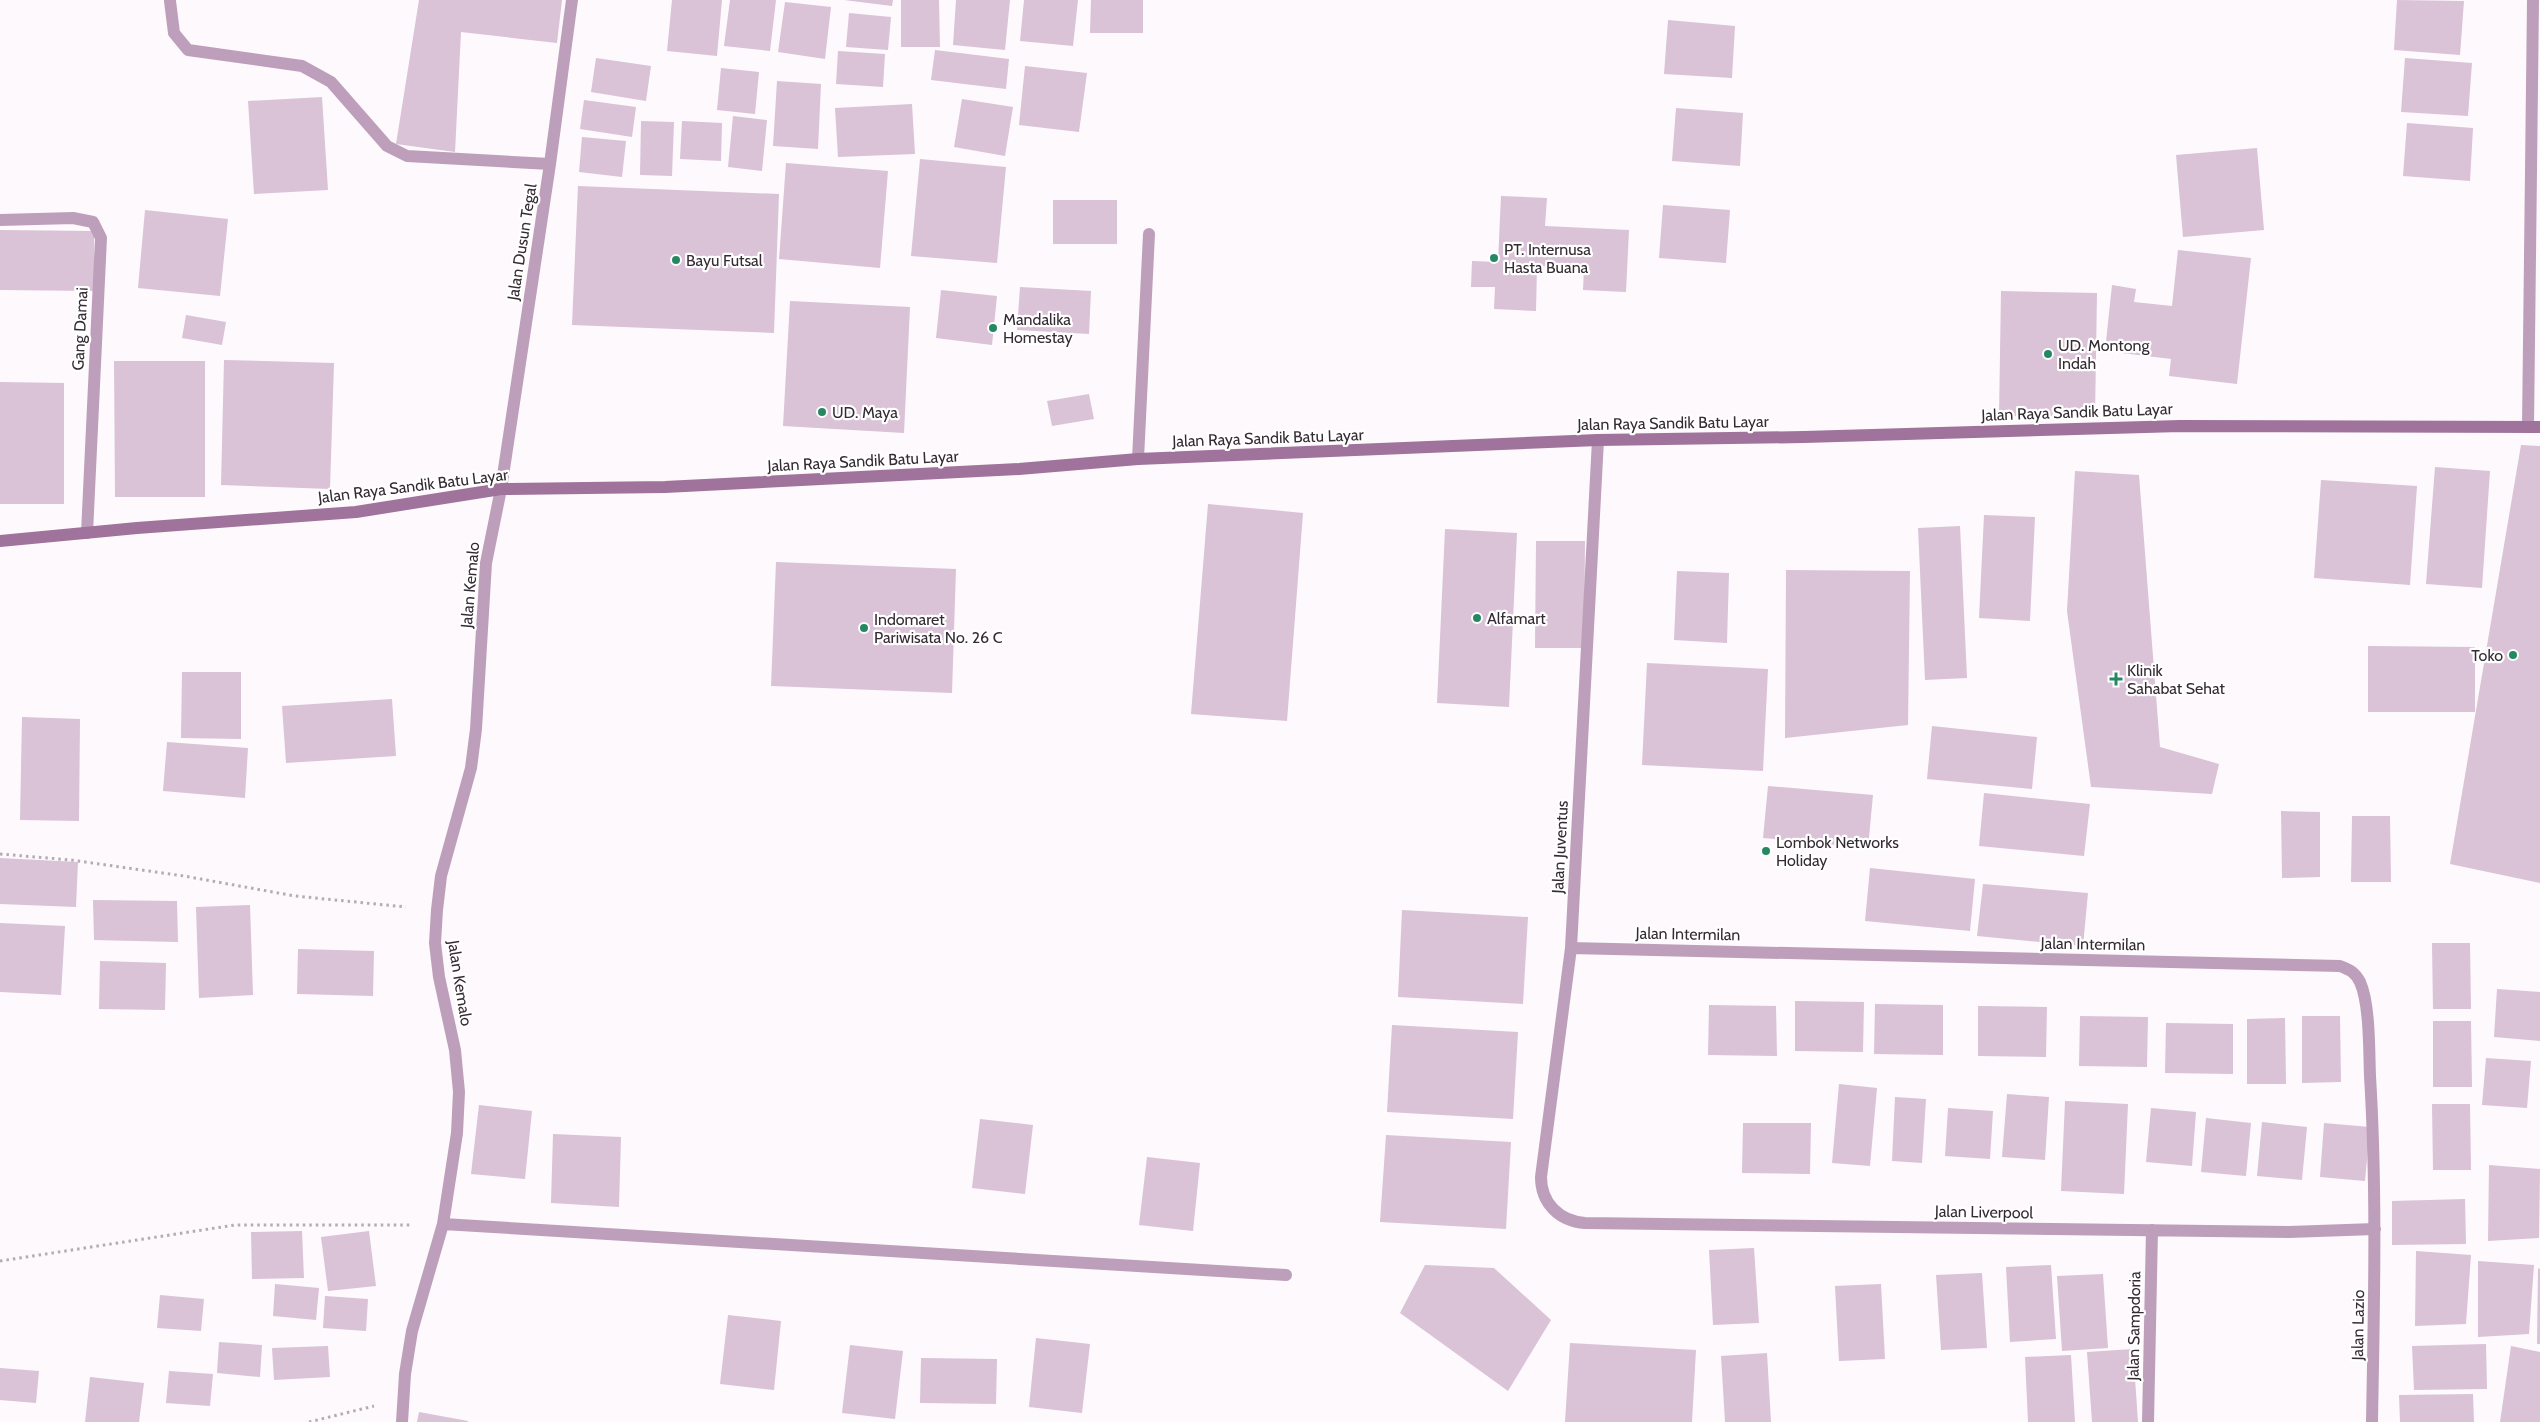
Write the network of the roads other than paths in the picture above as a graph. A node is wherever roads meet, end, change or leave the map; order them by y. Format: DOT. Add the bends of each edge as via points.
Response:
graph roads {
  1 [pos="572,0"];
  2 [pos="2533,0"];
  3 [pos="170,1"];
  4 [pos="550,164"];
  5 [pos="0,220"];
  6 [pos="1149,234"];
  7 [pos="2534,427"];
  8 [pos="1598,440"];
  9 [pos="1138,460"];
  10 [pos="501,489"];
  11 [pos="87,533"];
  12 [pos="0,541"];
  13 [pos="1571,948"];
  14 [pos="1591,1223"];
  15 [pos="442,1224"];
  16 [pos="2375,1229"];
  17 [pos="2152,1230"];
  18 [pos="1286,1275"];
  19 [pos="402,1422"];
  20 [pos="2148,1422"];
  21 [pos="2372,1422"];
  1 -- 4 [label="street, Jalan Dusun Tegal"];
  2 -- 7 [label="street"];
  3 -- 4 [label="street" via="174,33 188,50 302,66 331,82 386,146 407,156"];
  4 -- 10 [label="street, Jalan Dusun Tegal"];
  5 -- 11 [label="street, Gang Damai" via="74,218 93,222 100,238"];
  6 -- 9 [label="street"];
  7 -- 8 [label="main road, Jalan Raya Sandik Batu Layar" via="2180,426"];
  8 -- 9 [label="main road, Jalan Raya Sandik Batu Layar"];
  8 -- 13 [label="street, Jalan Juventus"];
  9 -- 10 [label="main road, Jalan Raya Sandik Batu Layar" via="684,486"];
  10 -- 11 [label="main road, Jalan Raya Sandik Batu Layar" via="356,512"];
  10 -- 15 [label="street, Jalan Kemalo" via="486,563 471,768 441,876 437,910 435,943 438,968 455,1050 459,1092 457,1134"];
  11 -- 12 [label="main road, Jalan Raya Sandik Batu Layar"];
  13 -- 14 [label="street, Jalan Juventus" via="1541,1184 1548,1204 1558,1214"];
  13 -- 16 [label="street, Jalan Intermilan" via="2340,966 2355,972 2361,984 2367,1025"];
  14 -- 17 [label="street, Jalan Liverpool"];
  15 -- 18 [label="street"];
  15 -- 19 [label="street, Jalan Kemalo" via="412,1331"];
  16 -- 17 [label="street, Jalan Liverpool" via="2290,1232"];
  16 -- 21 [label="street, Jalan Lazio"];
  17 -- 20 [label="street, Jalan Sampdoria"];
}
